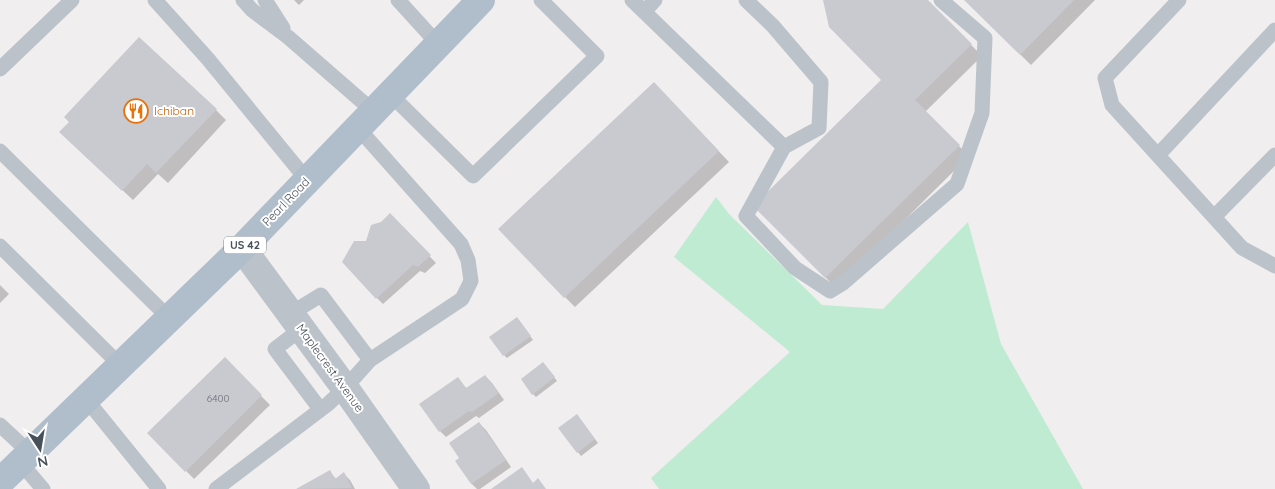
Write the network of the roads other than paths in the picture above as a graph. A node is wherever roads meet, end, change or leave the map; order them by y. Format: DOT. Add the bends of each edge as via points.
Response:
graph roads {
  1 [pos="72,0"];
  2 [pos="155,0"];
  3 [pos="243,0"];
  4 [pos="265,0"];
  5 [pos="398,0"];
  6 [pos="481,0"];
  7 [pos="541,0"];
  8 [pos="632,0"];
  9 [pos="655,0"];
  10 [pos="746,0"];
  11 [pos="941,0"];
  12 [pos="1180,0"];
  13 [pos="644,12"];
  14 [pos="1275,30"];
  15 [pos="288,36"];
  16 [pos="438,44"];
  17 [pos="0,69"];
  18 [pos="374,111"];
  19 [pos="784,147"];
  20 [pos="0,151"];
  21 [pos="1158,155"];
  22 [pos="1275,155"];
  23 [pos="307,180"];
  24 [pos="1214,217"];
  25 [pos="0,246"];
  26 [pos="242,248"];
  27 [pos="1275,266"];
  28 [pos="170,318"];
  29 [pos="296,322"];
  30 [pos="370,360"];
  31 [pos="120,365"];
  32 [pos="345,388"];
  33 [pos="86,398"];
  34 [pos="320,409"];
  35 [pos="0,425"];
  36 [pos="25,458"];
  37 [pos="0,482"];
  38 [pos="43,489"];
  39 [pos="159,489"];
  40 [pos="216,489"];
  41 [pos="416,489"];
  1 -- 17 [label="lane"];
  2 -- 23 [label="lane"];
  3 -- 15 [label="lane"];
  4 -- 15 [label="lane"];
  5 -- 16 [label="lane"];
  6 -- 16 [label="main road, Pearl Road / US 42"];
  7 -- 18 [label="lane" via="597,56 473,176"];
  8 -- 13 [label="lane"];
  9 -- 13 [label="lane"];
  10 -- 19 [label="lane" via="821,82 819,128"];
  11 -- 19 [label="lane" via="985,38 982,113 957,184 830,291 795,268 746,216"];
  12 -- 21 [label="lane" via="1105,78 1112,105"];
  13 -- 19 [label="lane"];
  14 -- 21 [label="lane"];
  15 -- 18 [label="lane"];
  16 -- 18 [label="main road, Pearl Road / US 42"];
  18 -- 23 [label="main road, Pearl Road / US 42"];
  18 -- 30 [label="lane" via="461,244 468,260 471,281 462,299"];
  20 -- 28 [label="lane"];
  21 -- 24 [label="lane"];
  22 -- 24 [label="lane"];
  23 -- 26 [label="main road, Pearl Road / US 42"];
  24 -- 27 [label="lane" via="1242,248"];
  25 -- 31 [label="lane"];
  26 -- 28 [label="main road, Pearl Road / US 42"];
  26 -- 29 [label="street, Maplecrest Avenue"];
  28 -- 31 [label="main road, Pearl Road / US 42"];
  29 -- 30 [label="lane" via="321,295"];
  29 -- 32 [label="street, Maplecrest Avenue"];
  29 -- 34 [label="lane" via="275,349"];
  30 -- 32 [label="lane"];
  31 -- 33 [label="main road, Pearl Road / US 42"];
  32 -- 34 [label="lane"];
  32 -- 41 [label="street, Maplecrest Avenue"];
  33 -- 36 [label="main road, Pearl Road / US 42"];
  33 -- 39 [label="lane"];
  34 -- 40 [label="lane"];
  35 -- 36 [label="lane"];
  36 -- 37 [label="main road, Pearl Road / US 42"];
  36 -- 38 [label="lane"];
}
